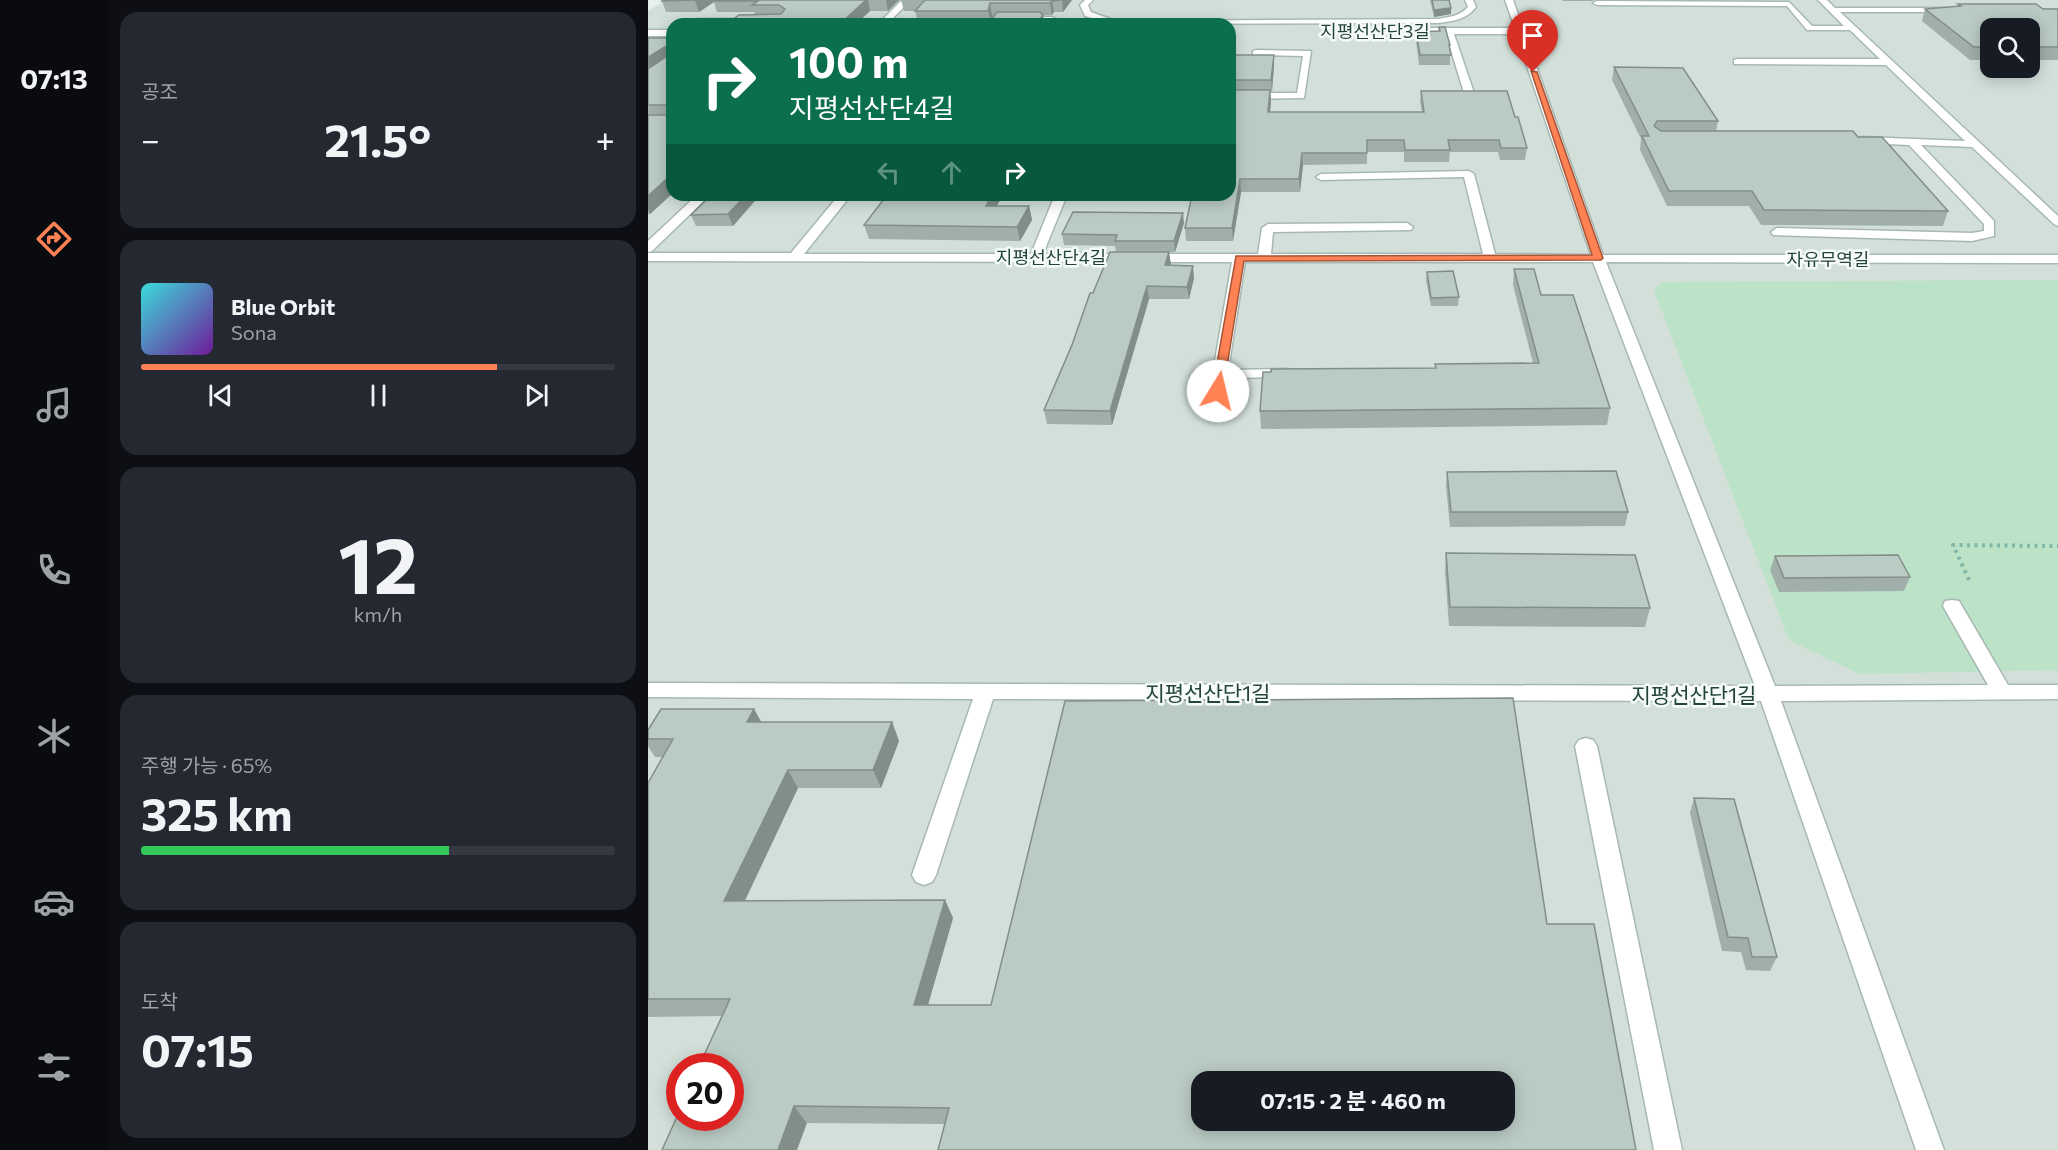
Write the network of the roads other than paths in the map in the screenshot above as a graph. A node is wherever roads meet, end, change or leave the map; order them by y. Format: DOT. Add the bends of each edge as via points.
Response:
graph roads {
  1 [pos="907,0"];
  2 [pos="1089,0"];
  3 [pos="1469,0"];
  4 [pos="1509,0"];
  5 [pos="1822,0"];
  6 [pos="1597,3"];
  7 [pos="1833,10"];
  8 [pos="1963,10"];
  9 [pos="707,14"];
  10 [pos="702,18"];
  11 [pos="888,18"];
  12 [pos="1100,18"];
  13 [pos="1236,23"];
  14 [pos="1852,28"];
  15 [pos="1380,31"];
  16 [pos="1426,31"];
  17 [pos="1449,31"];
  18 [pos="1519,31"];
  19 [pos="1236,32"];
  20 [pos="1256,53"];
  21 [pos="1737,62"];
  22 [pos="1889,62"];
  23 [pos="1236,96"];
  24 [pos="1470,96"];
  25 [pos="1856,140"];
  26 [pos="1912,142"];
  27 [pos="1975,144"];
  28 [pos="1321,177"];
  29 [pos="698,201"];
  30 [pos="840,201"];
  31 [pos="1059,201"];
  32 [pos="2058,222"];
  33 [pos="1407,227"];
  34 [pos="1777,232"];
  35 [pos="648,248"];
  36 [pos="648,257"];
  37 [pos="795,257"];
  38 [pos="1036,257"];
  39 [pos="1239,258"];
  40 [pos="1264,258"];
  41 [pos="1490,258"];
  42 [pos="1598,258"];
  43 [pos="2058,260"];
  44 [pos="1302,373"];
  45 [pos="1220,374"];
  46 [pos="1215,407"];
  47 [pos="1952,606"];
  48 [pos="648,690"];
  49 [pos="986,691"];
  50 [pos="2001,691"];
  51 [pos="2058,692"];
  52 [pos="1768,694"];
  53 [pos="1586,746"];
  54 [pos="924,875"];
  55 [pos="1668,1150"];
  56 [pos="1930,1150"];
  1 -- 11 [label="street"];
  2 -- 12 [label="street" via="1084,5 1088,14"];
  3 -- 13 [label="street" via="1472,7 1467,13 1438,21"];
  4 -- 18 [label="street, 지평선산단1길"];
  5 -- 7 [label="street"];
  6 -- 14 [label="street" via="1789,4 1810,28"];
  7 -- 8 [label="street"];
  7 -- 14 [label="street"];
  9 -- 10 [label="street"];
  14 -- 22 [label="street"];
  15 -- 19 [label="street, 지평선산단3길"];
  16 -- 17 [label="street, 지평선산단3길"];
  17 -- 18 [label="street, 지평선산단3길"];
  17 -- 24 [label="street"];
  18 -- 42 [label="street, 지평선산단1길"];
  20 -- 23 [label="street" via="1308,53 1302,96"];
  21 -- 22 [label="street"];
  22 -- 27 [label="street"];
  25 -- 26 [label="street"];
  26 -- 27 [label="street"];
  26 -- 34 [label="street" via="1990,223 1990,233 1972,237"];
  27 -- 32 [label="street"];
  28 -- 41 [label="street" via="1469,174"];
  29 -- 35 [label="street"];
  30 -- 37 [label="street"];
  31 -- 38 [label="street"];
  33 -- 40 [label="street" via="1268,228"];
  36 -- 37 [label="street, 지평선산단4길"];
  37 -- 38 [label="street, 지평선산단4길"];
  38 -- 39 [label="street, 지평선산단4길"];
  39 -- 40 [label="street, 지평선산단4길"];
  39 -- 45 [label="street"];
  40 -- 41 [label="street, 지평선산단4길"];
  41 -- 42 [label="street, 지평선산단4길"];
  42 -- 43 [label="street, 자유무역길"];
  42 -- 52 [label="street, 지평선산단1길"];
  44 -- 45 [label="street"];
  45 -- 46 [label="street"];
  47 -- 50 [label="street"];
  48 -- 49 [label="street, 지평선산단1길"];
  49 -- 52 [label="street, 지평선산단1길"];
  49 -- 54 [label="street"];
  50 -- 51 [label="street, 지평선산단1길"];
  50 -- 52 [label="street, 지평선산단1길"];
  52 -- 56 [label="street, 지평선산단1길"];
  53 -- 55 [label="street"];
}
